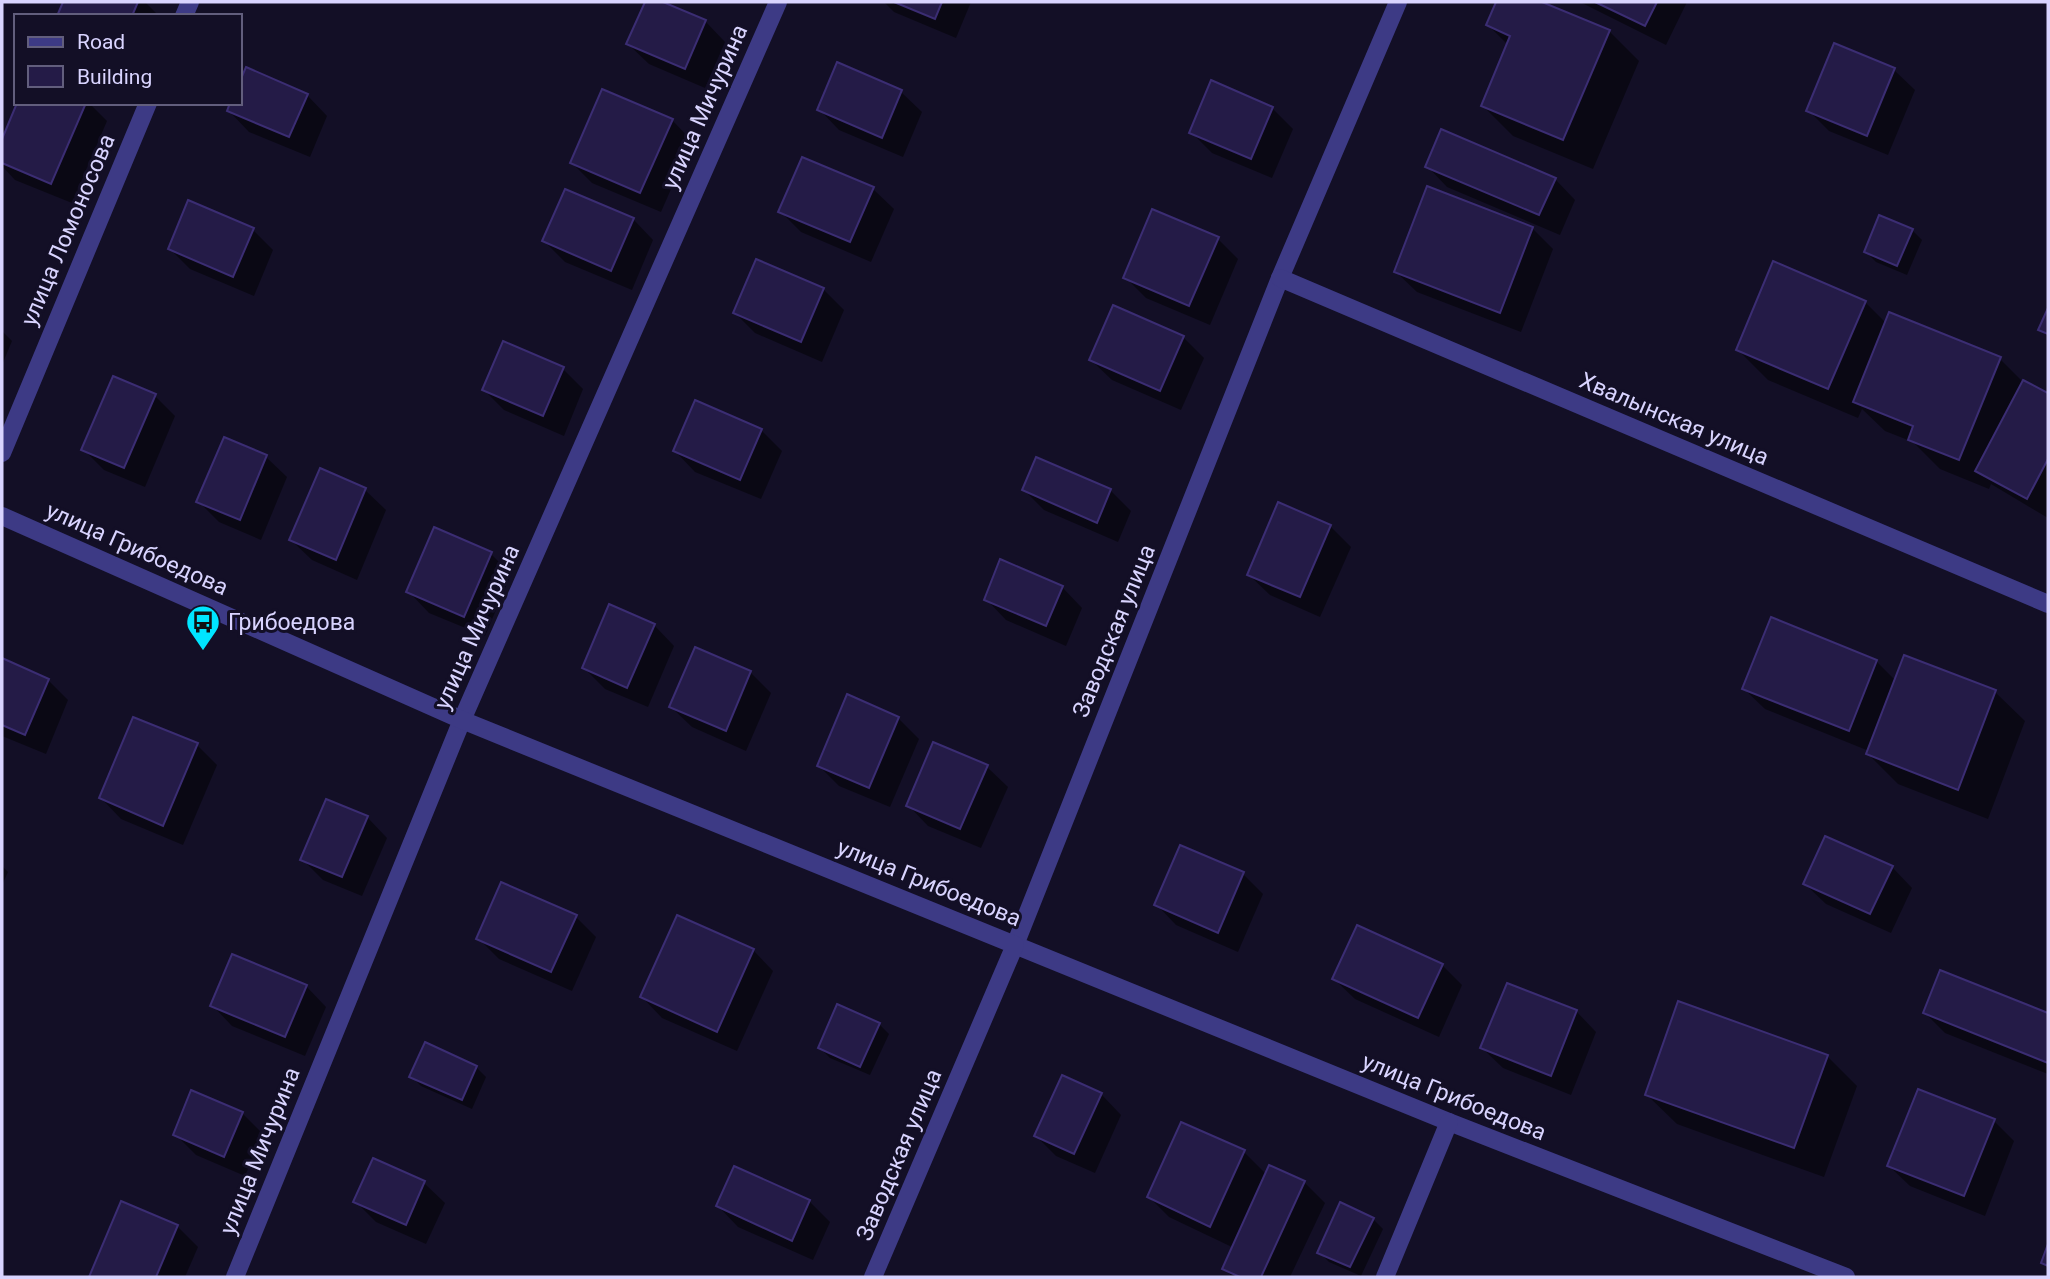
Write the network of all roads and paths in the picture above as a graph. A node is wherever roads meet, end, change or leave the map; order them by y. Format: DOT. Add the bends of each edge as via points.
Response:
graph roads {
  1 [pos="778,2"];
  2 [pos="1398,2"];
  3 [pos="147,105"];
  4 [pos="1280,278"];
  5 [pos="2,453"];
  6 [pos="2,516"];
  7 [pos="2048,604"];
  8 [pos="462,720"];
  9 [pos="1015,945"];
  10 [pos="1449,1122"];
  11 [pos="235,1277"];
  12 [pos="873,1277"];
  13 [pos="1384,1277"];
  14 [pos="1846,1277"];
  1 -- 8 [label="street, улица Мичурина"];
  2 -- 4 [label="street, Заводская улица"];
  3 -- 5 [label="street, улица Ломоносова"];
  4 -- 7 [label="street, Хвалынская улица"];
  4 -- 9 [label="street, Заводская улица"];
  6 -- 8 [label="street, улица Грибоедова"];
  8 -- 9 [label="street, улица Грибоедова"];
  8 -- 11 [label="street, улица Мичурина"];
  9 -- 10 [label="street, улица Грибоедова"];
  9 -- 12 [label="street, Заводская улица"];
  10 -- 13 [label="street"];
  10 -- 14 [label="street, улица Грибоедова"];
}
